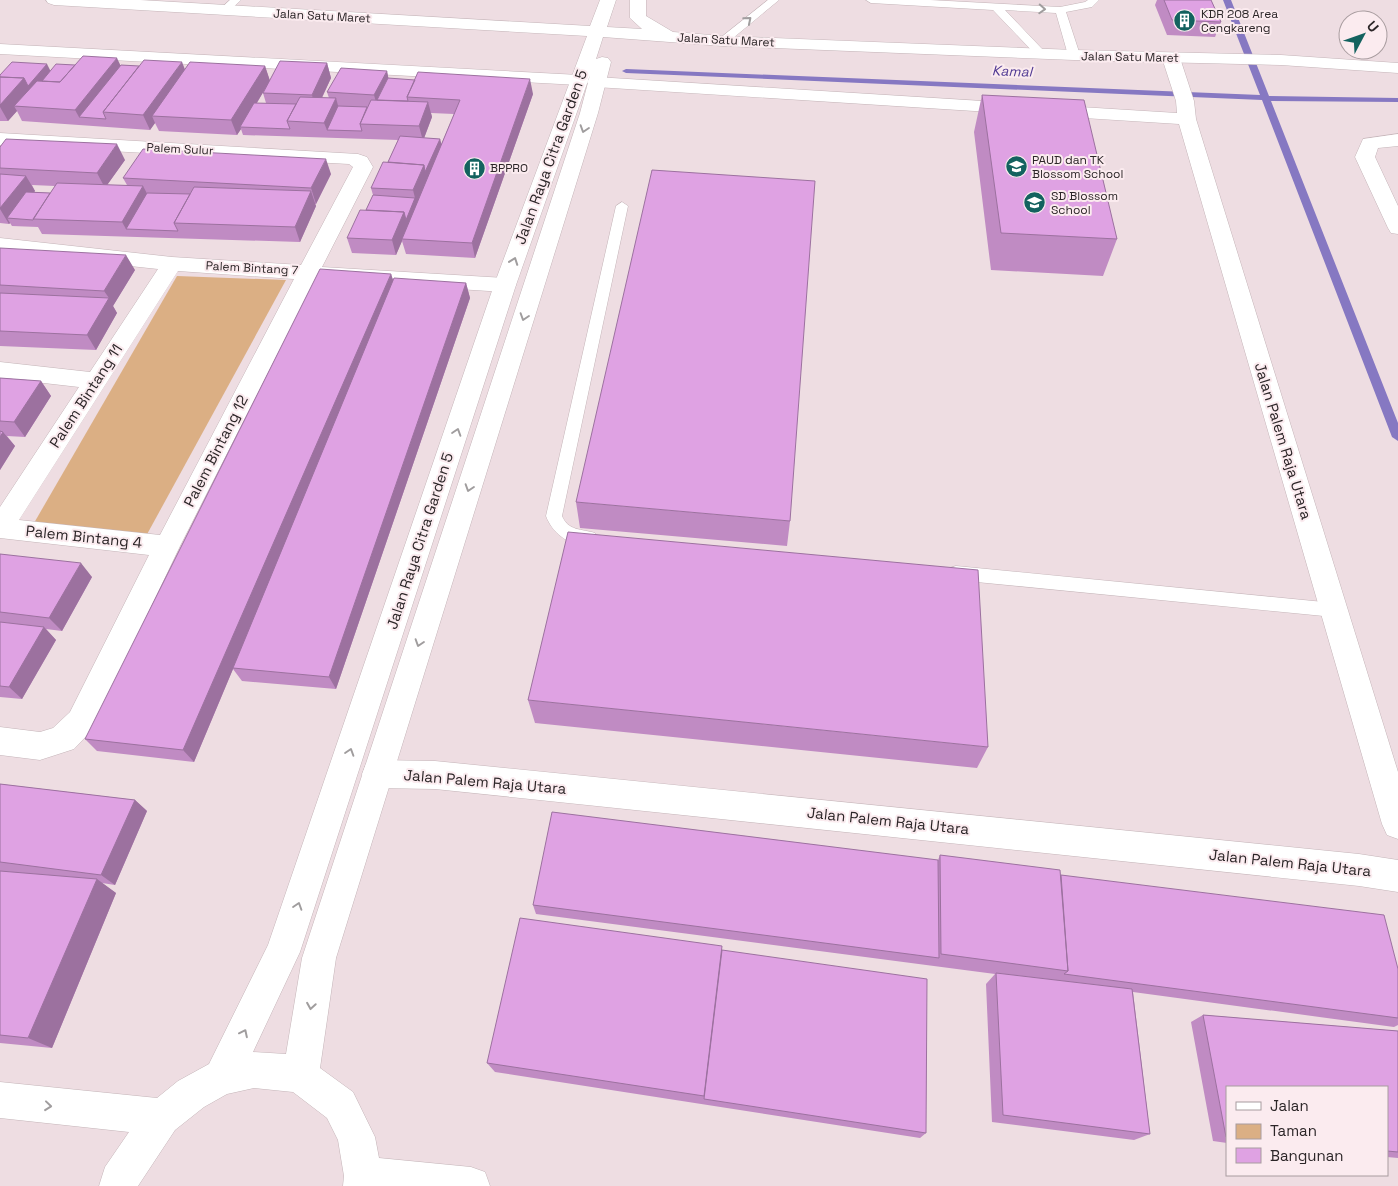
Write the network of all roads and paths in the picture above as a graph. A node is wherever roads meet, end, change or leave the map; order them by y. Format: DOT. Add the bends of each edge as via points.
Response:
graph roads {
  1 [pos="54,0"];
  2 [pos="608,0"];
  3 [pos="618,0"];
  4 [pos="638,0"];
  5 [pos="774,0"];
  6 [pos="871,0"];
  7 [pos="1094,0"];
  8 [pos="230,5"];
  9 [pos="996,7"];
  10 [pos="1060,10"];
  11 [pos="602,28"];
  12 [pos="672,37"];
  13 [pos="723,41"];
  14 [pos="1,51"];
  15 [pos="1040,54"];
  16 [pos="1074,55"];
  17 [pos="1173,63"];
  18 [pos="1398,68"];
  19 [pos="588,81"];
  20 [pos="1186,110"];
  21 [pos="0,139"];
  22 [pos="1398,140"];
  23 [pos="360,161"];
  24 [pos="622,206"];
  25 [pos="1398,228"];
  26 [pos="0,245"];
  27 [pos="172,264"];
  28 [pos="308,272"];
  29 [pos="506,286"];
  30 [pos="0,370"];
  31 [pos="96,381"];
  32 [pos="0,528"];
  33 [pos="608,540"];
  34 [pos="167,546"];
  35 [pos="935,571"];
  36 [pos="1334,610"];
  37 [pos="0,741"];
  38 [pos="377,774"];
  39 [pos="1398,824"];
  40 [pos="1398,876"];
  41 [pos="301,1076"];
  42 [pos="222,1077"];
  43 [pos="0,1100"];
  44 [pos="162,1117"];
  45 [pos="363,1181"];
  46 [pos="118,1186"];
  47 [pos="471,1186"];
  1 -- 8 [label="street, Jalan Satu Maret"];
  2 -- 11 [label="street, Jalan Raya Citra Garden 5"];
  3 -- 11 [label="street, Jalan Raya Citra Garden 5"];
  4 -- 12 [label="street" via="638,18"];
  13 -- 5 [label="lane, one-way"];
  6 -- 9 [label="lane"];
  7 -- 10 [label="lane" via="1088,5"];
  8 -- 11 [label="street, Jalan Satu Maret" via="577,31"];
  9 -- 10 [label="lane, one-way"];
  9 -- 15 [label="lane"];
  10 -- 16 [label="lane"];
  11 -- 12 [label="street, Jalan Satu Maret"];
  11 -- 19 [label="street, Jalan Raya Citra Garden 5"];
  12 -- 13 [label="street, Jalan Satu Maret"];
  13 -- 15 [label="street, Jalan Satu Maret"];
  14 -- 19 [label="street"];
  15 -- 16 [label="street, Jalan Satu Maret"];
  16 -- 17 [label="street, Jalan Satu Maret"];
  17 -- 18 [label="street, Jalan Satu Maret" via="1281,60"];
  17 -- 20 [label="street, Jalan Palem Raja Utara"];
  19 -- 20 [label="street"];
  29 -- 19 [label="street, Jalan Raya Citra Garden 5, one-way"];
  19 -- 38 [label="street, Jalan Raya Citra Garden 5, one-way" via="589,113"];
  20 -- 36 [label="street, Jalan Palem Raja Utara"];
  21 -- 23 [label="street, Palem Sulur"];
  22 -- 25 [label="street" via="1370,143 1365,157"];
  23 -- 28 [label="street, Palem Bintang 12" via="363,167"];
  24 -- 33 [label="lane" via="554,516 557,525 565,532 578,537"];
  26 -- 27 [label="street, Palem Bintang 7"];
  27 -- 28 [label="street, Palem Bintang 7"];
  27 -- 31 [label="street, Palem Bintang 11"];
  28 -- 29 [label="street, Palem Bintang 7"];
  28 -- 34 [label="street, Palem Bintang 12"];
  42 -- 29 [label="street, Jalan Raya Citra Garden 5, one-way" via="283,952"];
  30 -- 31 [label="street"];
  31 -- 32 [label="street, Palem Bintang 11"];
  32 -- 34 [label="street, Palem Bintang 4"];
  34 -- 37 [label="street, Palem Bintang 12" via="80,721 63,739 40,746"];
  35 -- 36 [label="lane"];
  36 -- 39 [label="street, Jalan Palem Raja Utara"];
  38 -- 40 [label="street, Jalan Palem Raja Utara" via="435,775"];
  38 -- 41 [label="street, Jalan Raya Citra Garden 5, one-way" via="319,958"];
  41 -- 42 [label="street" via="254,1070"];
  41 -- 45 [label="street" via="340,1105 356,1137"];
  42 -- 44 [label="street" via="191,1094"];
  43 -- 44 [label="street, one-way"];
  44 -- 46 [label="street"];
  45 -- 47 [label="street"];
}
